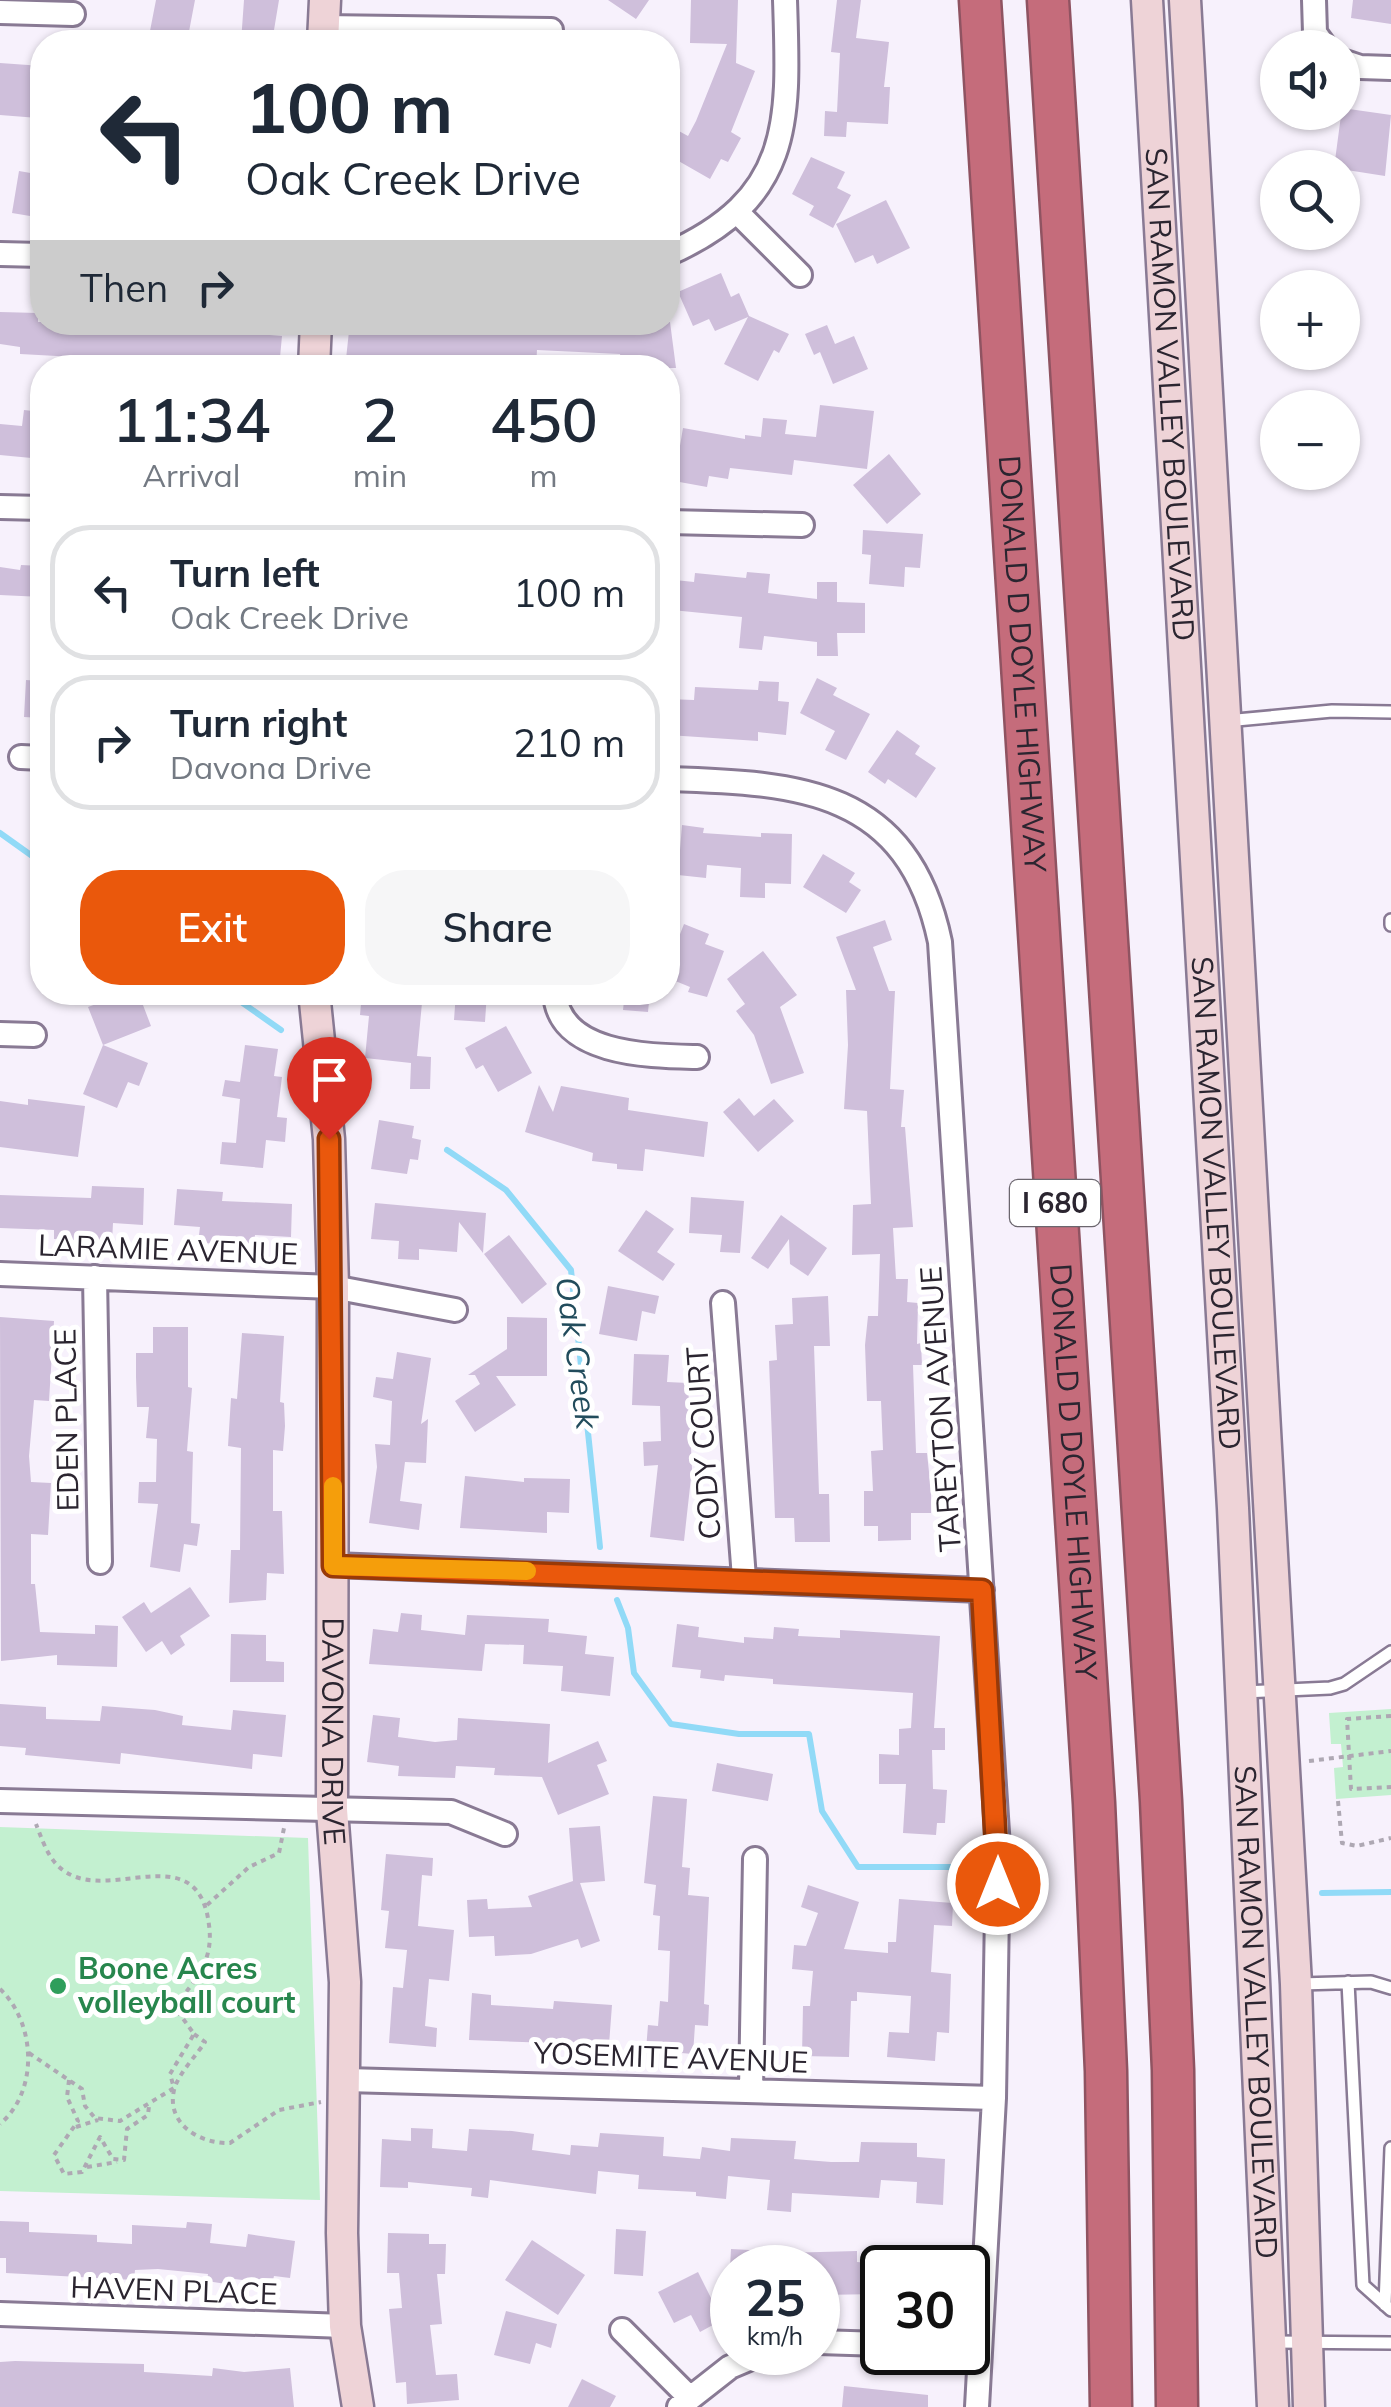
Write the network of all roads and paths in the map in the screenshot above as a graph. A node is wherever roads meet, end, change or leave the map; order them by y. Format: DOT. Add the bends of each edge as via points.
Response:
graph roads {
  1 [pos="785,0"];
  2 [pos="980,0"];
  3 [pos="1048,0"];
  4 [pos="1148,0"];
  5 [pos="1185,0"];
  6 [pos="1314,0"];
  7 [pos="0,12"];
  8 [pos="72,14"];
  9 [pos="324,23"];
  10 [pos="551,30"];
  11 [pos="1315,30"];
  12 [pos="1360,67"];
  13 [pos="1391,68"];
  14 [pos="738,212"];
  15 [pos="680,248"];
  16 [pos="0,254"];
  17 [pos="30,255"];
  18 [pos="800,275"];
  19 [pos="1183,288"];
  20 [pos="0,507"];
  21 [pos="30,508"];
  22 [pos="680,522"];
  23 [pos="802,526"];
  24 [pos="1391,712"];
  25 [pos="1226,721"];
  26 [pos="1190,722"];
  27 [pos="680,779"];
  28 [pos="315,1005"];
  29 [pos="561,1005"];
  30 [pos="0,1034"];
  31 [pos="34,1036"];
  32 [pos="697,1056"];
  33 [pos="0,1274"];
  34 [pos="95,1277"];
  35 [pos="333,1287"];
  36 [pos="723,1304"];
  37 [pos="456,1310"];
  38 [pos="100,1562"];
  39 [pos="333,1566"];
  40 [pos="744,1578"];
  41 [pos="982,1590"];
  42 [pos="1391,1652"];
  43 [pos="1239,1692"];
  44 [pos="1278,1692"];
  45 [pos="1391,1716"];
  46 [pos="1391,1751"];
  47 [pos="1350,1754"];
  48 [pos="1309,1760"];
  49 [pos="1391,1787"];
  50 [pos="1338,1800"];
  51 [pos="0,1801"];
  52 [pos="26,1802"];
  53 [pos="284,1808"];
  54 [pos="332,1810"];
  55 [pos="505,1834"];
  56 [pos="1391,1838"];
  57 [pos="755,1859"];
  58 [pos="207,1905"];
  59 [pos="1348,1982"];
  60 [pos="1296,1984"];
  61 [pos="1391,1988"];
  62 [pos="0,1989"];
  63 [pos="194,2034"];
  64 [pos="29,2053"];
  65 [pos="69,2080"];
  66 [pos="174,2088"];
  67 [pos="751,2090"];
  68 [pos="346,2092"];
  69 [pos="994,2098"];
  70 [pos="149,2105"];
  71 [pos="98,2120"];
  72 [pos="0,2124"];
  73 [pos="76,2127"];
  74 [pos="1391,2148"];
  75 [pos="117,2162"];
  76 [pos="86,2168"];
  77 [pos="982,2245"];
  78 [pos="1388,2308"];
  79 [pos="0,2314"];
  80 [pos="345,2326"];
  81 [pos="622,2330"];
  82 [pos="1391,2330"];
  83 [pos="1269,2342"];
  84 [pos="1307,2342"];
  85 [pos="1391,2343"];
  86 [pos="718,2375"];
  87 [pos="975,2375"];
  88 [pos="683,2401"];
  89 [pos="358,2407"];
  90 [pos="977,2407"];
  91 [pos="1111,2407"];
  92 [pos="1177,2407"];
  93 [pos="1273,2407"];
  94 [pos="1309,2407"];
  1 -- 14 [label="street" via="788,106 771,165"];
  2 -- 91 [label="highway, DONALD D DOYLE HIGHWAY / I 680" via="1094,1804"];
  3 -- 92 [label="highway, I 680" via="1160,1782 1173,2070"];
  4 -- 19 [label="main road, SAN RAMON VALLEY BOULEVARD"];
  5 -- 19 [label="main road, SAN RAMON VALLEY BOULEVARD"];
  6 -- 11 [label="street"];
  7 -- 8 [label="street"];
  9 -- 10 [label="street"];
  12 -- 13 [label="street"];
  14 -- 15 [label="street"];
  14 -- 18 [label="street"];
  16 -- 17 [label="street"];
  19 -- 25 [label="main road, SAN RAMON VALLEY BOULEVARD"];
  19 -- 26 [label="main road, SAN RAMON VALLEY BOULEVARD"];
  20 -- 21 [label="street"];
  22 -- 23 [label="street"];
  24 -- 25 [label="lane"];
  25 -- 26 [label="main road"];
  25 -- 44 [label="main road, SAN RAMON VALLEY BOULEVARD"];
  26 -- 43 [label="main road, SAN RAMON VALLEY BOULEVARD"];
  27 -- 41 [label="street, TAREYTON AVENUE" via="814,792 863,815 902,852 931,898 944,986"];
  28 -- 35 [label="main road, DAVONA DRIVE" via="329,1139"];
  29 -- 32 [label="street" via="569,1025 604,1048"];
  30 -- 31 [label="street"];
  33 -- 34 [label="street, LARAMIE AVENUE"];
  34 -- 35 [label="street, LARAMIE AVENUE"];
  34 -- 38 [label="street, EDEN PLACE"];
  35 -- 37 [label="street, LARAMIE AVENUE"];
  35 -- 39 [label="main road, DAVONA DRIVE"];
  36 -- 40 [label="street, CODY COURT"];
  39 -- 40 [label="street"];
  39 -- 54 [label="main road, DAVONA DRIVE"];
  40 -- 41 [label="street"];
  41 -- 69 [label="street, TAREYTON AVENUE" via="998,1848"];
  42 -- 44 [label="lane" via="1344,1684"];
  43 -- 44 [label="lane"];
  43 -- 83 [label="main road, SAN RAMON VALLEY BOULEVARD"];
  44 -- 60 [label="main road, SAN RAMON VALLEY BOULEVARD"];
  45 -- 47 [label="path" via="1347,1719"];
  46 -- 47 [label="path"];
  47 -- 48 [label="path"];
  47 -- 49 [label="path" via="1351,1790"];
  50 -- 56 [label="path" via="1342,1843"];
  51 -- 52 [label="street"];
  52 -- 53 [label="street"];
  52 -- 58 [label="path" via="49,1857 64,1871 85,1880 171,1878"];
  53 -- 54 [label="street"];
  53 -- 58 [label="path" via="278,1852 249,1867"];
  54 -- 55 [label="street" via="451,1812"];
  54 -- 68 [label="main road, DAVONA DRIVE"];
  57 -- 67 [label="street"];
  58 -- 63 [label="path" via="212,1948 198,1980 174,2006"];
  59 -- 60 [label="lane"];
  59 -- 61 [label="lane"];
  59 -- 78 [label="lane" via="1364,2285"];
  60 -- 84 [label="main road, SAN RAMON VALLEY BOULEVARD"];
  62 -- 64 [label="path" via="16,2008"];
  63 -- 66 [label="path" via="170,2074"];
  63 -- 66 [label="path" via="205,2042"];
  64 -- 65 [label="path"];
  64 -- 72 [label="path" via="24,2088"];
  65 -- 71 [label="path" via="82,2089 87,2110"];
  65 -- 73 [label="path"];
  66 -- 68 [label="path" via="184,2127 218,2144 230,2144 279,2110"];
  66 -- 70 [label="path"];
  67 -- 68 [label="street, YOSEMITE AVENUE"];
  67 -- 69 [label="street, YOSEMITE AVENUE"];
  68 -- 80 [label="main road, DAVONA DRIVE"];
  69 -- 77 [label="street, TAREYTON AVENUE"];
  70 -- 71 [label="path" via="120,2122"];
  70 -- 75 [label="path" via="148,2115 128,2129 127,2154"];
  71 -- 73 [label="path"];
  73 -- 76 [label="path" via="54,2160 70,2175"];
  74 -- 78 [label="lane"];
  75 -- 76 [label="path"];
  75 -- 76 [label="path" via="99,2137"];
  79 -- 80 [label="street, HAVEN PLACE"];
  80 -- 89 [label="main road, DAVONA DRIVE"];
  81 -- 88 [label="street"];
  82 -- 85 [label="lane"];
  83 -- 84 [label="lane"];
  83 -- 93 [label="main road, SAN RAMON VALLEY BOULEVARD"];
  84 -- 85 [label="lane"];
  84 -- 94 [label="main road, SAN RAMON VALLEY BOULEVARD"];
  86 -- 88 [label="street"];
  87 -- 90 [label="street, TAREYTON AVENUE"];
}
